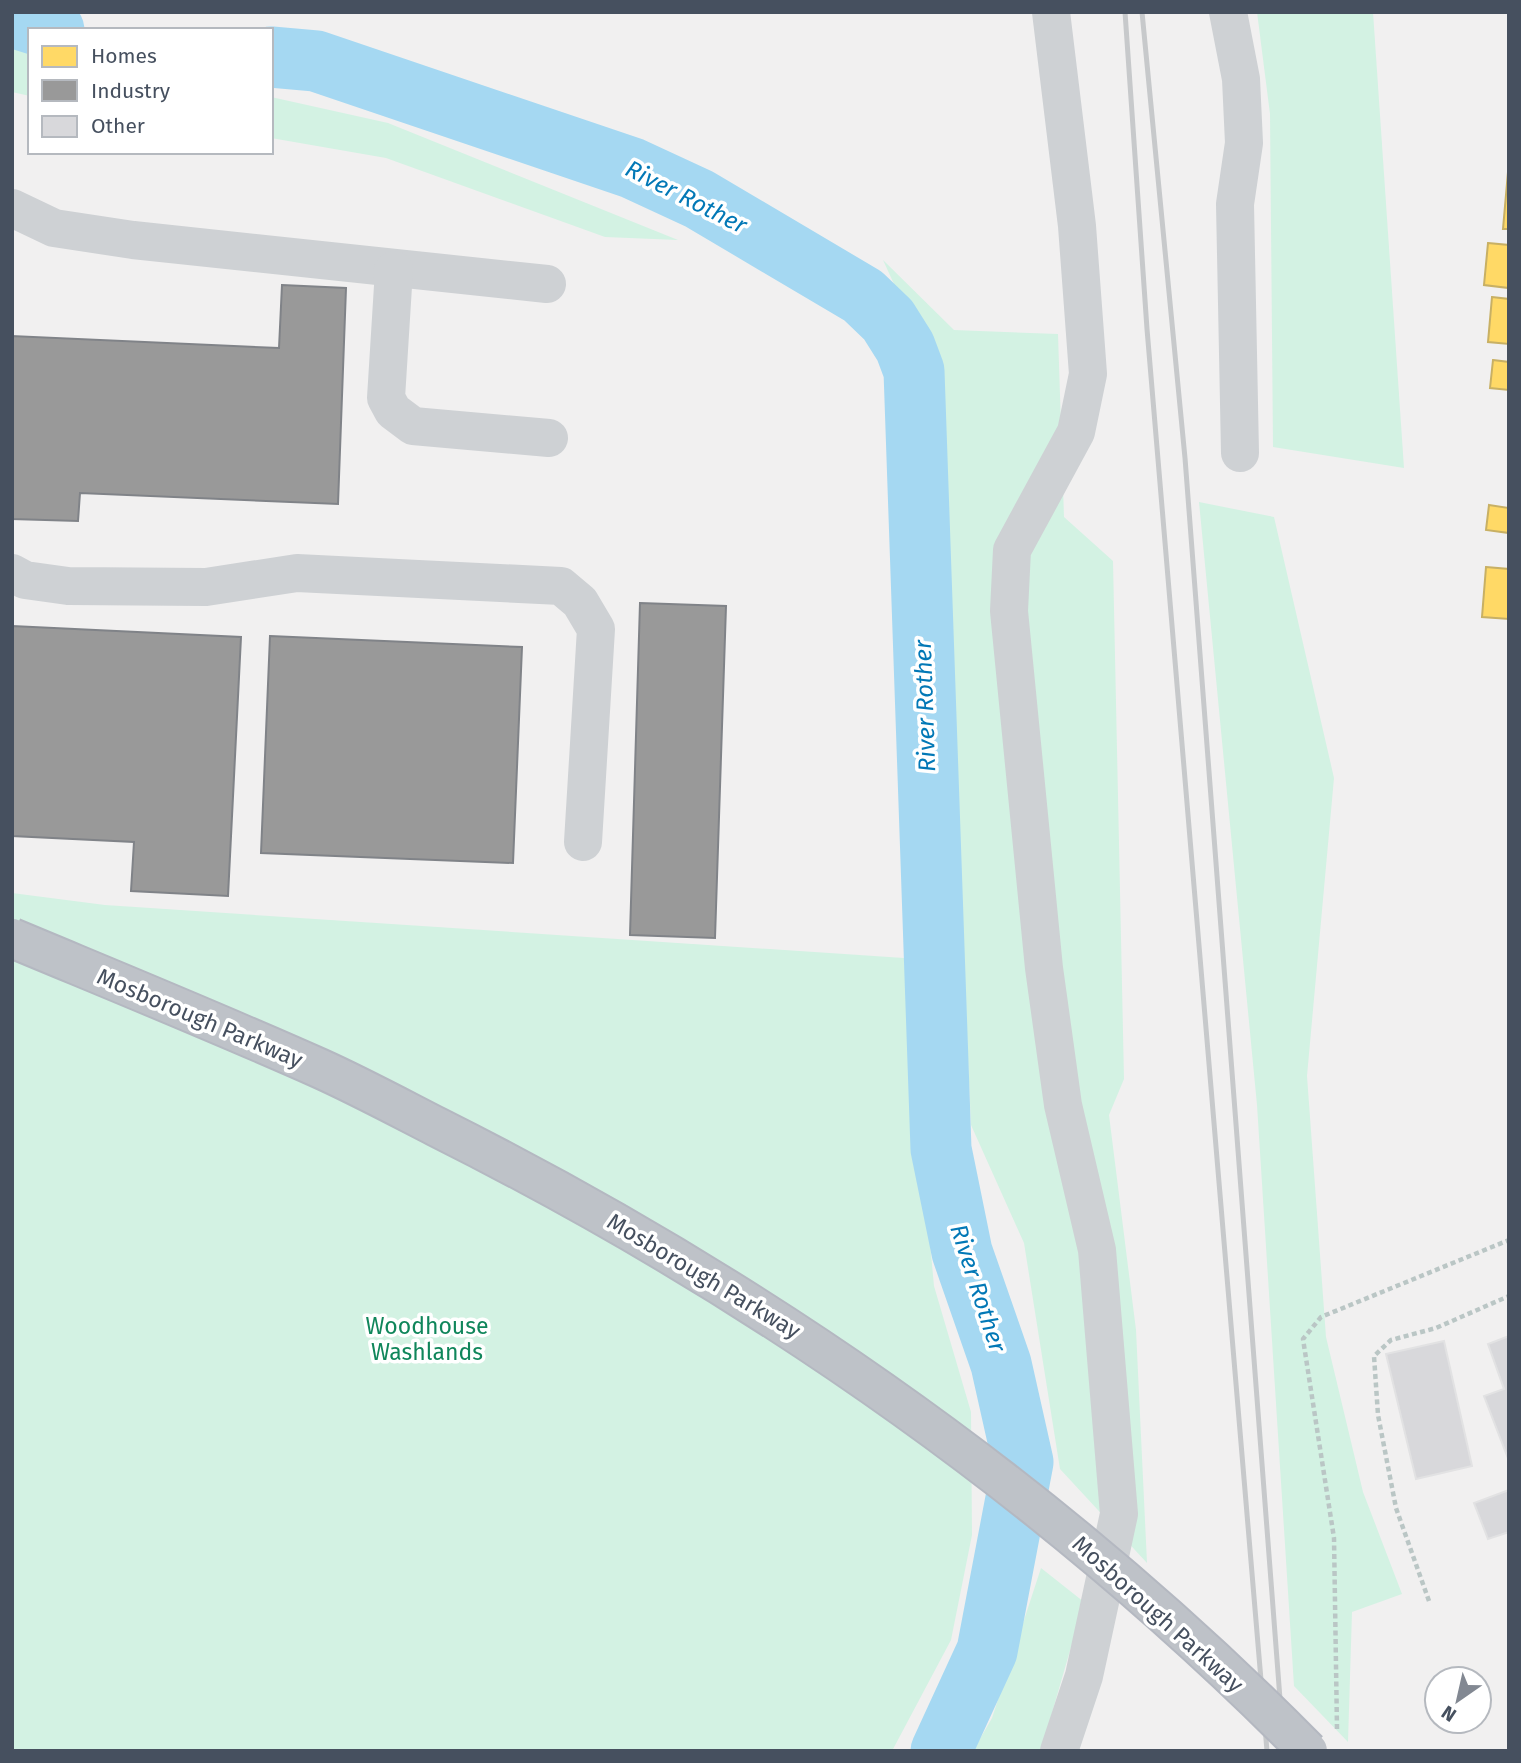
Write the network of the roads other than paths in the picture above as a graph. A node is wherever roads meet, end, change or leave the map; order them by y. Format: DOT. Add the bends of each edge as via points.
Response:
graph roads {
  1 [pos="1051,12"];
  2 [pos="1228,12"];
  3 [pos="12,208"];
  4 [pos="393,271"];
  5 [pos="547,284"];
  6 [pos="549,438"];
  7 [pos="1240,453"];
  8 [pos="12,573"];
  9 [pos="583,842"];
  10 [pos="12,939"];
  11 [pos="1323,1744"];
  12 [pos="1059,1751"];
  1 -- 12 [label="lane" via="1077,226 1088,374 1076,432 1012,550 1009,611 1019,740 1063,1105 1097,1250 1119,1514 1084,1676"];
  2 -- 7 [label="lane" via="1241,79 1244,143 1235,204"];
  3 -- 4 [label="lane" via="54,228"];
  4 -- 5 [label="lane"];
  4 -- 6 [label="lane" via="386,398 393,411 413,426"];
  8 -- 9 [label="lane" via="25,580 68,586 206,587 297,573 561,586 580,602 596,629"];
  10 -- 11 [label="highway, Mosborough Parkway, bridge" via="321,1069 662,1247 827,1351 946,1436"];
}
